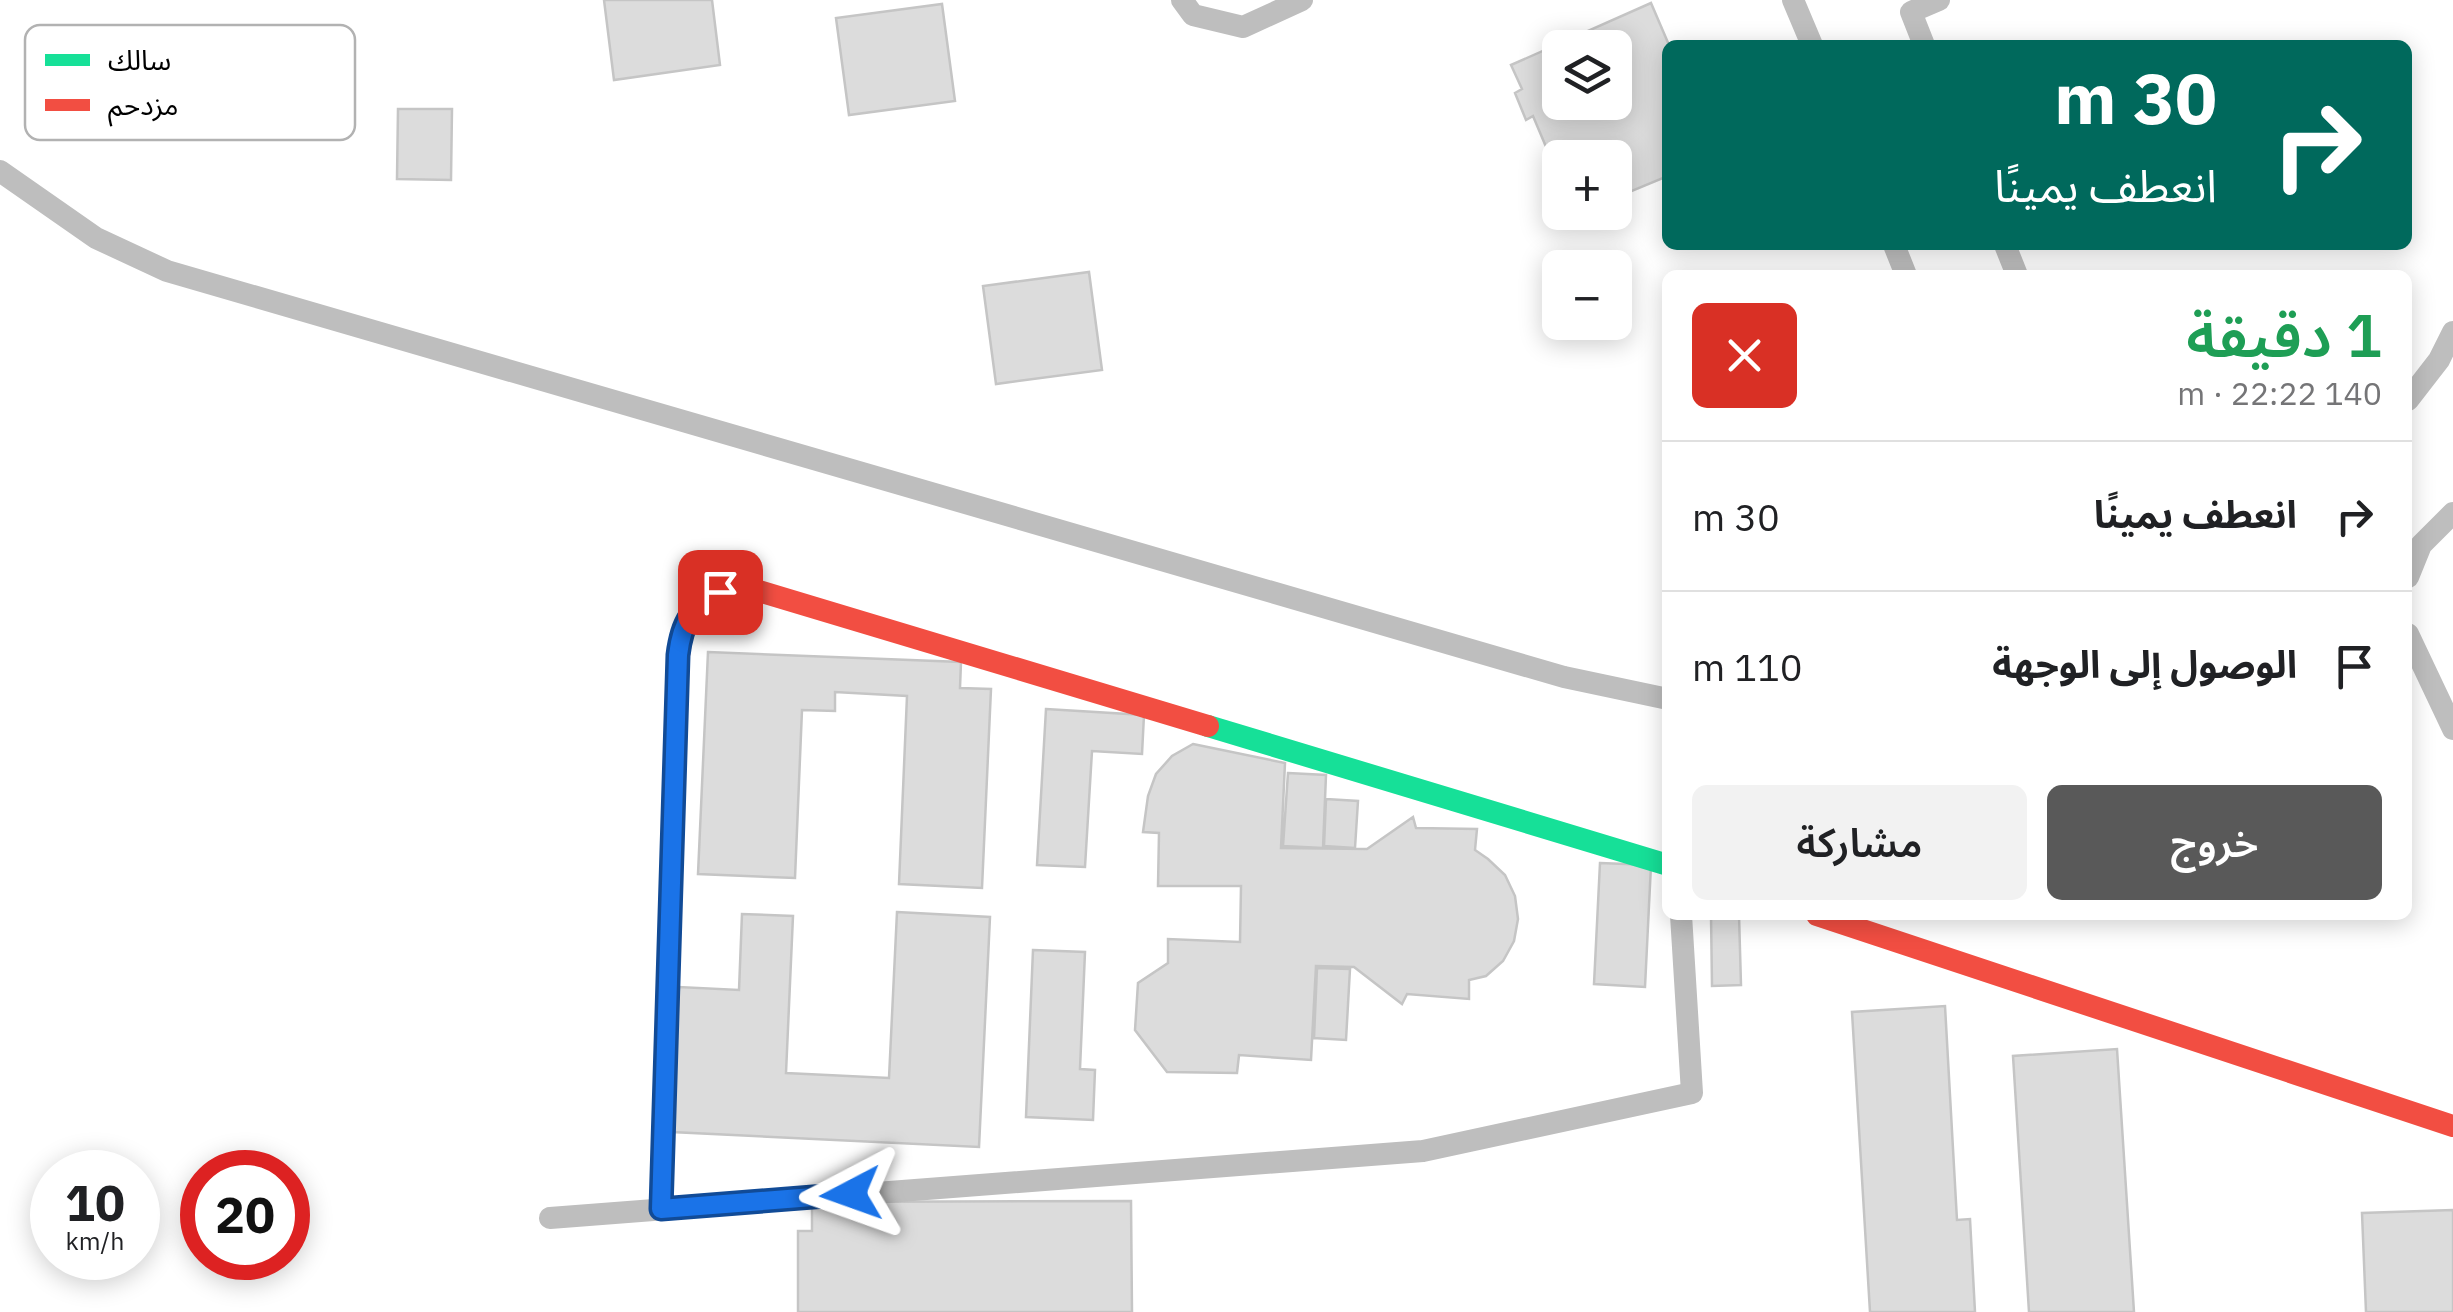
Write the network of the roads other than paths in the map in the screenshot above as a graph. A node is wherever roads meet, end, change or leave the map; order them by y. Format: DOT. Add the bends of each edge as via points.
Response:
graph roads {
  1 [pos="1182,0"];
  2 [pos="1302,0"];
  3 [pos="1793,0"];
  4 [pos="1939,0"];
  5 [pos="1810,40"];
  6 [pos="1922,40"];
  7 [pos="0,172"];
  8 [pos="2453,332"];
  9 [pos="2412,395"];
  10 [pos="2453,513"];
  11 [pos="2412,567"];
  12 [pos="2412,642"];
  13 [pos="1662,698"];
  14 [pos="2453,729"];
  15 [pos="1662,864"];
  16 [pos="1681,920"];
  17 [pos="1833,920"];
  18 [pos="2453,1126"];
  19 [pos="661,1209"];
  20 [pos="550,1218"];
  1 -- 2 [label="lane" via="1194,14 1243,27"];
  3 -- 5 [label="lane"];
  4 -- 6 [label="lane" via="1911,12"];
  7 -- 13 [label="lane" via="96,238 167,270 1564,677"];
  8 -- 9 [label="lane"];
  10 -- 11 [label="lane" via="2421,545"];
  12 -- 14 [label="lane"];
  15 -- 19 [label="street" via="759,591 720,592 688,616 678,655"];
  16 -- 19 [label="lane" via="1692,1093 1423,1151"];
  17 -- 18 [label="street"];
  19 -- 20 [label="lane"];
}
